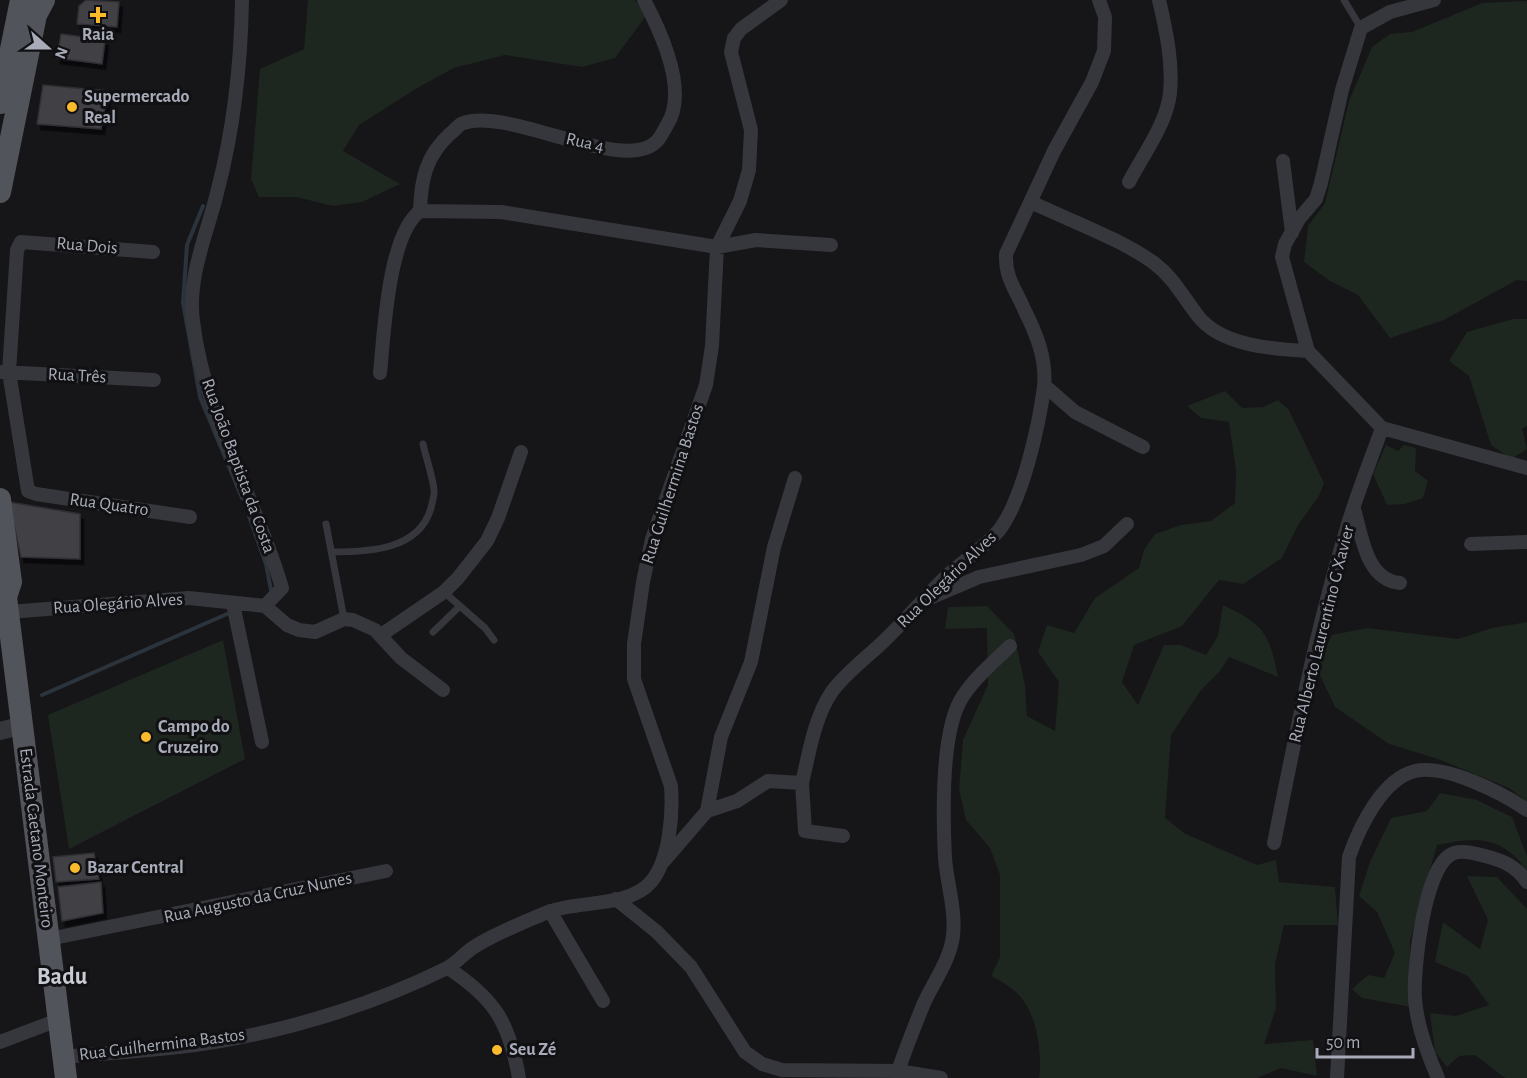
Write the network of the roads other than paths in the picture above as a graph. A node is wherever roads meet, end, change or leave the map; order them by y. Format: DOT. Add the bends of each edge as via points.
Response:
graph roads {
  1 [pos="21,0"];
  2 [pos="44,0"];
  3 [pos="242,0"];
  4 [pos="644,0"];
  5 [pos="781,0"];
  6 [pos="1099,0"];
  7 [pos="1159,0"];
  8 [pos="1344,0"];
  9 [pos="1434,0"];
  10 [pos="1361,28"];
  11 [pos="0,103"];
  12 [pos="1283,160"];
  13 [pos="1129,182"];
  14 [pos="0,192"];
  15 [pos="1031,202"];
  16 [pos="420,211"];
  17 [pos="1292,233"];
  18 [pos="831,245"];
  19 [pos="717,247"];
  20 [pos="153,252"];
  21 [pos="1308,351"];
  22 [pos="4,372"];
  23 [pos="380,373"];
  24 [pos="154,380"];
  25 [pos="1044,385"];
  26 [pos="1382,428"];
  27 [pos="423,444"];
  28 [pos="1143,447"];
  29 [pos="521,452"];
  30 [pos="1527,468"];
  31 [pos="795,478"];
  32 [pos="0,499"];
  33 [pos="1354,508"];
  34 [pos="190,517"];
  35 [pos="326,524"];
  36 [pos="1127,524"];
  37 [pos="1527,542"];
  38 [pos="1471,544"];
  39 [pos="332,552"];
  40 [pos="1400,583"];
  41 [pos="444,592"];
  42 [pos="927,599"];
  43 [pos="5,600"];
  44 [pos="233,604"];
  45 [pos="265,606"];
  46 [pos="460,606"];
  47 [pos="344,620"];
  48 [pos="433,632"];
  49 [pos="381,635"];
  50 [pos="494,640"];
  51 [pos="1010,646"];
  52 [pos="443,690"];
  53 [pos="23,725"];
  54 [pos="0,730"];
  55 [pos="262,742"];
  56 [pos="802,783"];
  57 [pos="1527,810"];
  58 [pos="707,811"];
  59 [pos="843,836"];
  60 [pos="1274,843"];
  61 [pos="663,862"];
  62 [pos="386,871"];
  63 [pos="1527,882"];
  64 [pos="616,899"];
  65 [pos="550,911"];
  66 [pos="49,939"];
  67 [pos="448,968"];
  68 [pos="603,1001"];
  69 [pos="58,1020"];
  70 [pos="0,1042"];
  71 [pos="64,1067"];
  72 [pos="898,1071"];
  73 [pos="519,1078"];
  74 [pos="941,1078"];
  75 [pos="1337,1078"];
  76 [pos="1437,1078"];
  1 -- 11 [label="main road"];
  2 -- 14 [label="main road" via="36,15"];
  3 -- 45 [label="street, Rua João Baptista da Costa" via="232,127 197,263 193,321 207,388 282,588"];
  4 -- 16 [label="street, Rua 4" via="665,40 676,98 671,120 657,142 639,150 612,149 489,121 462,124 441,142 426,165"];
  5 -- 19 [label="street" via="734,38 731,52 751,129 749,170 740,201"];
  6 -- 15 [label="street, Rua Olegário Alves" via="1105,17 1104,51"];
  7 -- 13 [label="street" via="1170,64 1170,94 1165,114"];
  8 -- 10 [label="lane"];
  9 -- 10 [label="street" via="1390,12"];
  10 -- 17 [label="street" via="1316,199"];
  12 -- 17 [label="street"];
  15 -- 21 [label="street" via="1154,263 1176,284 1207,326 1261,348"];
  15 -- 25 [label="street, Rua Olegário Alves" via="1006,254 1005,270 1034,329 1043,357"];
  16 -- 19 [label="street" via="501,212"];
  16 -- 23 [label="street" via="406,228 399,246"];
  17 -- 21 [label="street" via="1282,257"];
  18 -- 19 [label="street" via="756,240"];
  19 -- 61 [label="street, Rua Guilhermina Bastos" via="711,364 652,539 634,644 637,690 670,786 672,803"];
  20 -- 22 [label="street, Rua Dois" via="21,242"];
  21 -- 26 [label="street"];
  22 -- 24 [label="street, Rua Três"];
  22 -- 34 [label="street, Rua Quatro" via="28,490"];
  25 -- 28 [label="street" via="1076,412"];
  25 -- 42 [label="street, Rua Olegário Alves" via="1017,500 989,541 946,576"];
  26 -- 30 [label="street"];
  26 -- 33 [label="street, Rua Alberto Laurentino G Xavier"];
  27 -- 39 [label="lane" via="435,491 423,528 404,541 383,548"];
  29 -- 41 [label="street" via="510,492 487,541"];
  31 -- 58 [label="street" via="774,547 751,662 721,737"];
  32 -- 43 [label="main road, Estrada Caetano Monteiro" via="11,582"];
  33 -- 40 [label="street" via="1373,568 1390,582"];
  33 -- 60 [label="street, Rua Alberto Laurentino G Xavier" via="1302,706"];
  35 -- 39 [label="lane"];
  36 -- 42 [label="street" via="1104,546 1081,555 979,577"];
  37 -- 38 [label="street"];
  39 -- 47 [label="lane"];
  41 -- 46 [label="lane"];
  41 -- 49 [label="street"];
  42 -- 56 [label="street, Rua Olegário Alves" via="832,692 820,714"];
  43 -- 44 [label="street, Rua Olegário Alves" via="189,598"];
  43 -- 53 [label="main road, Estrada Caetano Monteiro"];
  44 -- 45 [label="street, Rua Olegário Alves"];
  44 -- 55 [label="street"];
  45 -- 47 [label="street" via="286,625 299,630 315,632"];
  46 -- 48 [label="lane"];
  46 -- 50 [label="lane"];
  47 -- 49 [label="street" via="364,624"];
  49 -- 52 [label="street" via="401,658"];
  51 -- 72 [label="street" via="975,680 954,712 946,759 945,859 953,935"];
  53 -- 54 [label="street"];
  53 -- 66 [label="main road, Estrada Caetano Monteiro"];
  56 -- 58 [label="street" via="768,781 737,801"];
  56 -- 59 [label="street, Rua Olegário Alves" via="805,831"];
  57 -- 75 [label="street" via="1469,779 1429,770 1414,771 1378,798 1349,857"];
  58 -- 61 [label="street"];
  61 -- 64 [label="street, Rua Guilhermina Bastos" via="642,890"];
  62 -- 66 [label="street, Rua Augusto da Cruz Nunes"];
  63 -- 76 [label="street" via="1520,871 1506,862 1468,852 1451,854 1440,864 1428,891 1415,997 1418,1020"];
  64 -- 65 [label="street, Rua Guilhermina Bastos"];
  64 -- 72 [label="street" via="691,966 745,1052 762,1064 783,1070"];
  65 -- 67 [label="street, Rua Guilhermina Bastos" via="476,945"];
  65 -- 68 [label="street"];
  66 -- 69 [label="main road, Estrada Caetano Monteiro"];
  67 -- 71 [label="street, Rua Guilhermina Bastos" via="357,1005 270,1030"];
  67 -- 73 [label="street" via="478,988 508,1030"];
  69 -- 70 [label="street"];
  69 -- 71 [label="main road, Estrada Caetano Monteiro"];
  72 -- 74 [label="street"];
}
